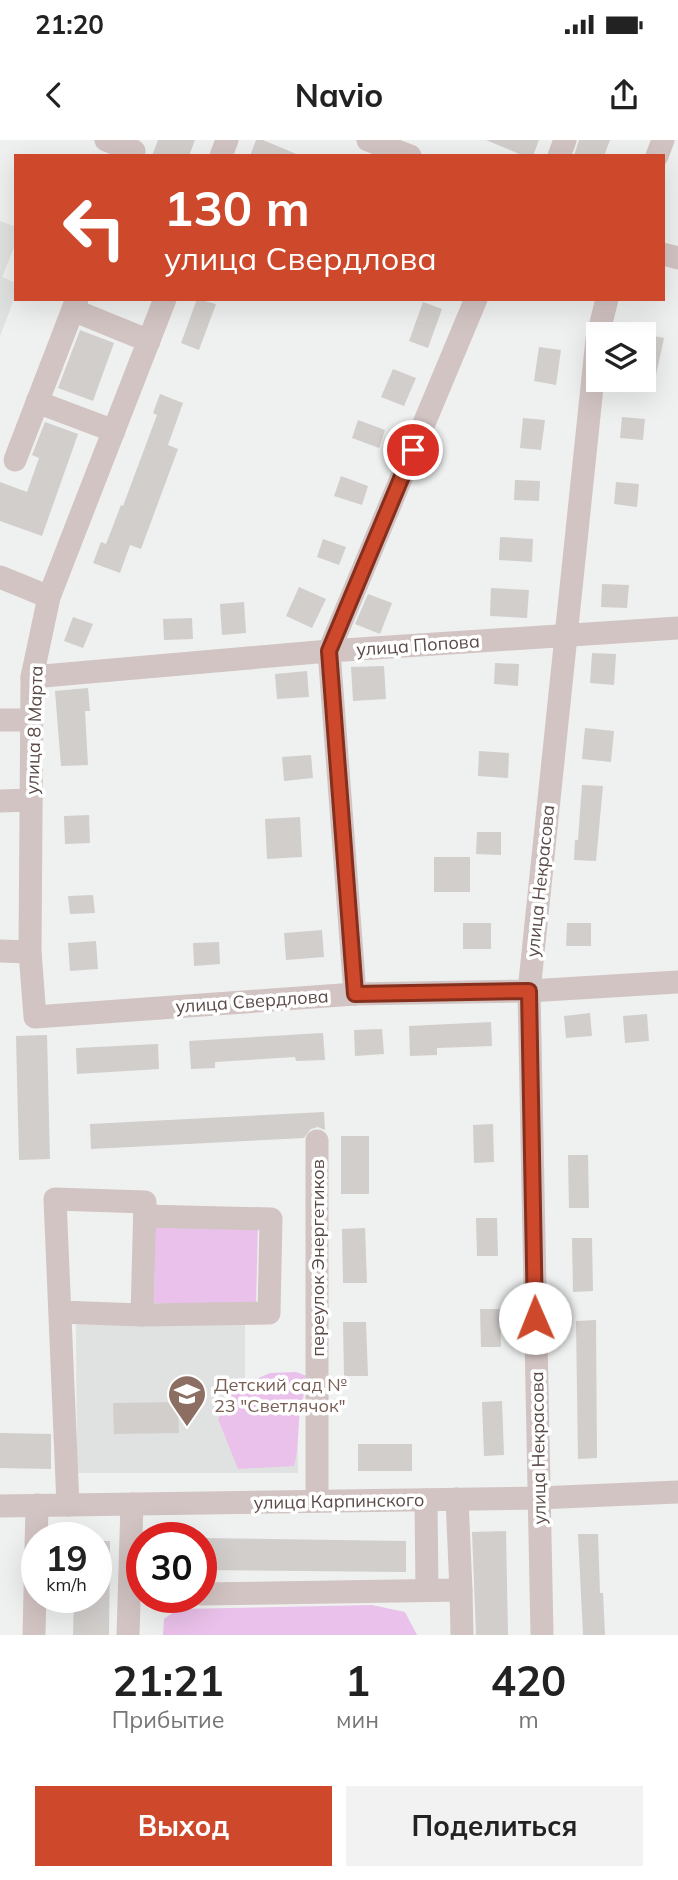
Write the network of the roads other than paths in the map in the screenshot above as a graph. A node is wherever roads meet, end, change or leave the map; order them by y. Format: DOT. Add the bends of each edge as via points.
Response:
graph roads {
  1 [pos="106,140"];
  2 [pos="368,140"];
  3 [pos="133,154"];
  4 [pos="405,154"];
  5 [pos="164,301"];
  6 [pos="475,301"];
  7 [pos="606,301"];
  8 [pos="75,305"];
  9 [pos="149,341"];
  10 [pos="37,401"];
  11 [pos="114,431"];
  12 [pos="15,460"];
  13 [pos="0,577"];
  14 [pos="49,597"];
  15 [pos="678,628"];
  16 [pos="566,635"];
  17 [pos="329,651"];
  18 [pos="32,677"];
  19 [pos="0,720"];
  20 [pos="32,720"];
  21 [pos="31,800"];
  22 [pos="0,801"];
  23 [pos="0,951"];
  24 [pos="30,952"];
  25 [pos="678,982"];
  26 [pos="529,991"];
  27 [pos="355,994"];
  28 [pos="35,1017"];
  29 [pos="317,1141"];
  30 [pos="145,1216"];
  31 [pos="60,1312"];
  32 [pos="142,1315"];
  33 [pos="678,1492"];
  34 [pos="538,1498"];
  35 [pos="457,1499"];
  36 [pos="426,1500"];
  37 [pos="317,1501"];
  38 [pos="132,1504"];
  39 [pos="37,1505"];
  40 [pos="68,1505"];
  41 [pos="0,1506"];
  42 [pos="133,1522"];
  43 [pos="427,1590"];
  44 [pos="461,1590"];
  45 [pos="217,1594"];
  46 [pos="132,1613"];
  47 [pos="34,1635"];
  48 [pos="128,1635"];
  49 [pos="461,1635"];
  50 [pos="542,1635"];
  1 -- 3 [label="street"];
  2 -- 4 [label="street"];
  5 -- 9 [label="street, улица 8 Марта"];
  6 -- 17 [label="street"];
  7 -- 16 [label="street, улица Некрасова" via="597,339"];
  8 -- 9 [label="street"];
  8 -- 10 [label="street"];
  9 -- 11 [label="street, улица 8 Марта"];
  10 -- 11 [label="street"];
  10 -- 12 [label="street"];
  11 -- 14 [label="street, улица 8 Марта"];
  13 -- 14 [label="street"];
  14 -- 18 [label="street, улица 8 Марта"];
  15 -- 16 [label="street, улица Попова"];
  16 -- 17 [label="street, улица Попова"];
  16 -- 26 [label="street, улица Некрасова"];
  17 -- 18 [label="street, улица Попова"];
  17 -- 27 [label="street"];
  18 -- 20 [label="street, улица 8 Марта"];
  19 -- 20 [label="street"];
  20 -- 21 [label="street, улица 8 Марта"];
  21 -- 22 [label="street"];
  21 -- 24 [label="street, улица 8 Марта"];
  23 -- 24 [label="street"];
  24 -- 28 [label="street, улица 8 Марта"];
  25 -- 26 [label="street, улица Свердлова"];
  26 -- 27 [label="street, улица Свердлова"];
  26 -- 34 [label="street, улица Некрасова"];
  27 -- 28 [label="street, улица Свердлова"];
  29 -- 37 [label="street, переулок Энергетиков"];
  30 -- 31 [label="street" via="145,1202 55,1199"];
  30 -- 32 [label="street"];
  30 -- 32 [label="street" via="271,1219 269,1312"];
  31 -- 32 [label="street"];
  31 -- 40 [label="street"];
  33 -- 34 [label="street, улица Карпинского"];
  34 -- 35 [label="street, улица Карпинского"];
  34 -- 50 [label="street, улица Некрасова"];
  35 -- 36 [label="street, улица Карпинского"];
  35 -- 44 [label="street"];
  36 -- 37 [label="street, улица Карпинского"];
  36 -- 43 [label="street"];
  37 -- 38 [label="street, улица Карпинского"];
  38 -- 40 [label="street, улица Карпинского"];
  38 -- 42 [label="street"];
  39 -- 40 [label="street, улица Карпинского"];
  39 -- 41 [label="street, улица Карпинского"];
  39 -- 47 [label="street"];
  43 -- 44 [label="street"];
  43 -- 45 [label="street"];
  44 -- 49 [label="street"];
  46 -- 48 [label="street"];
}
